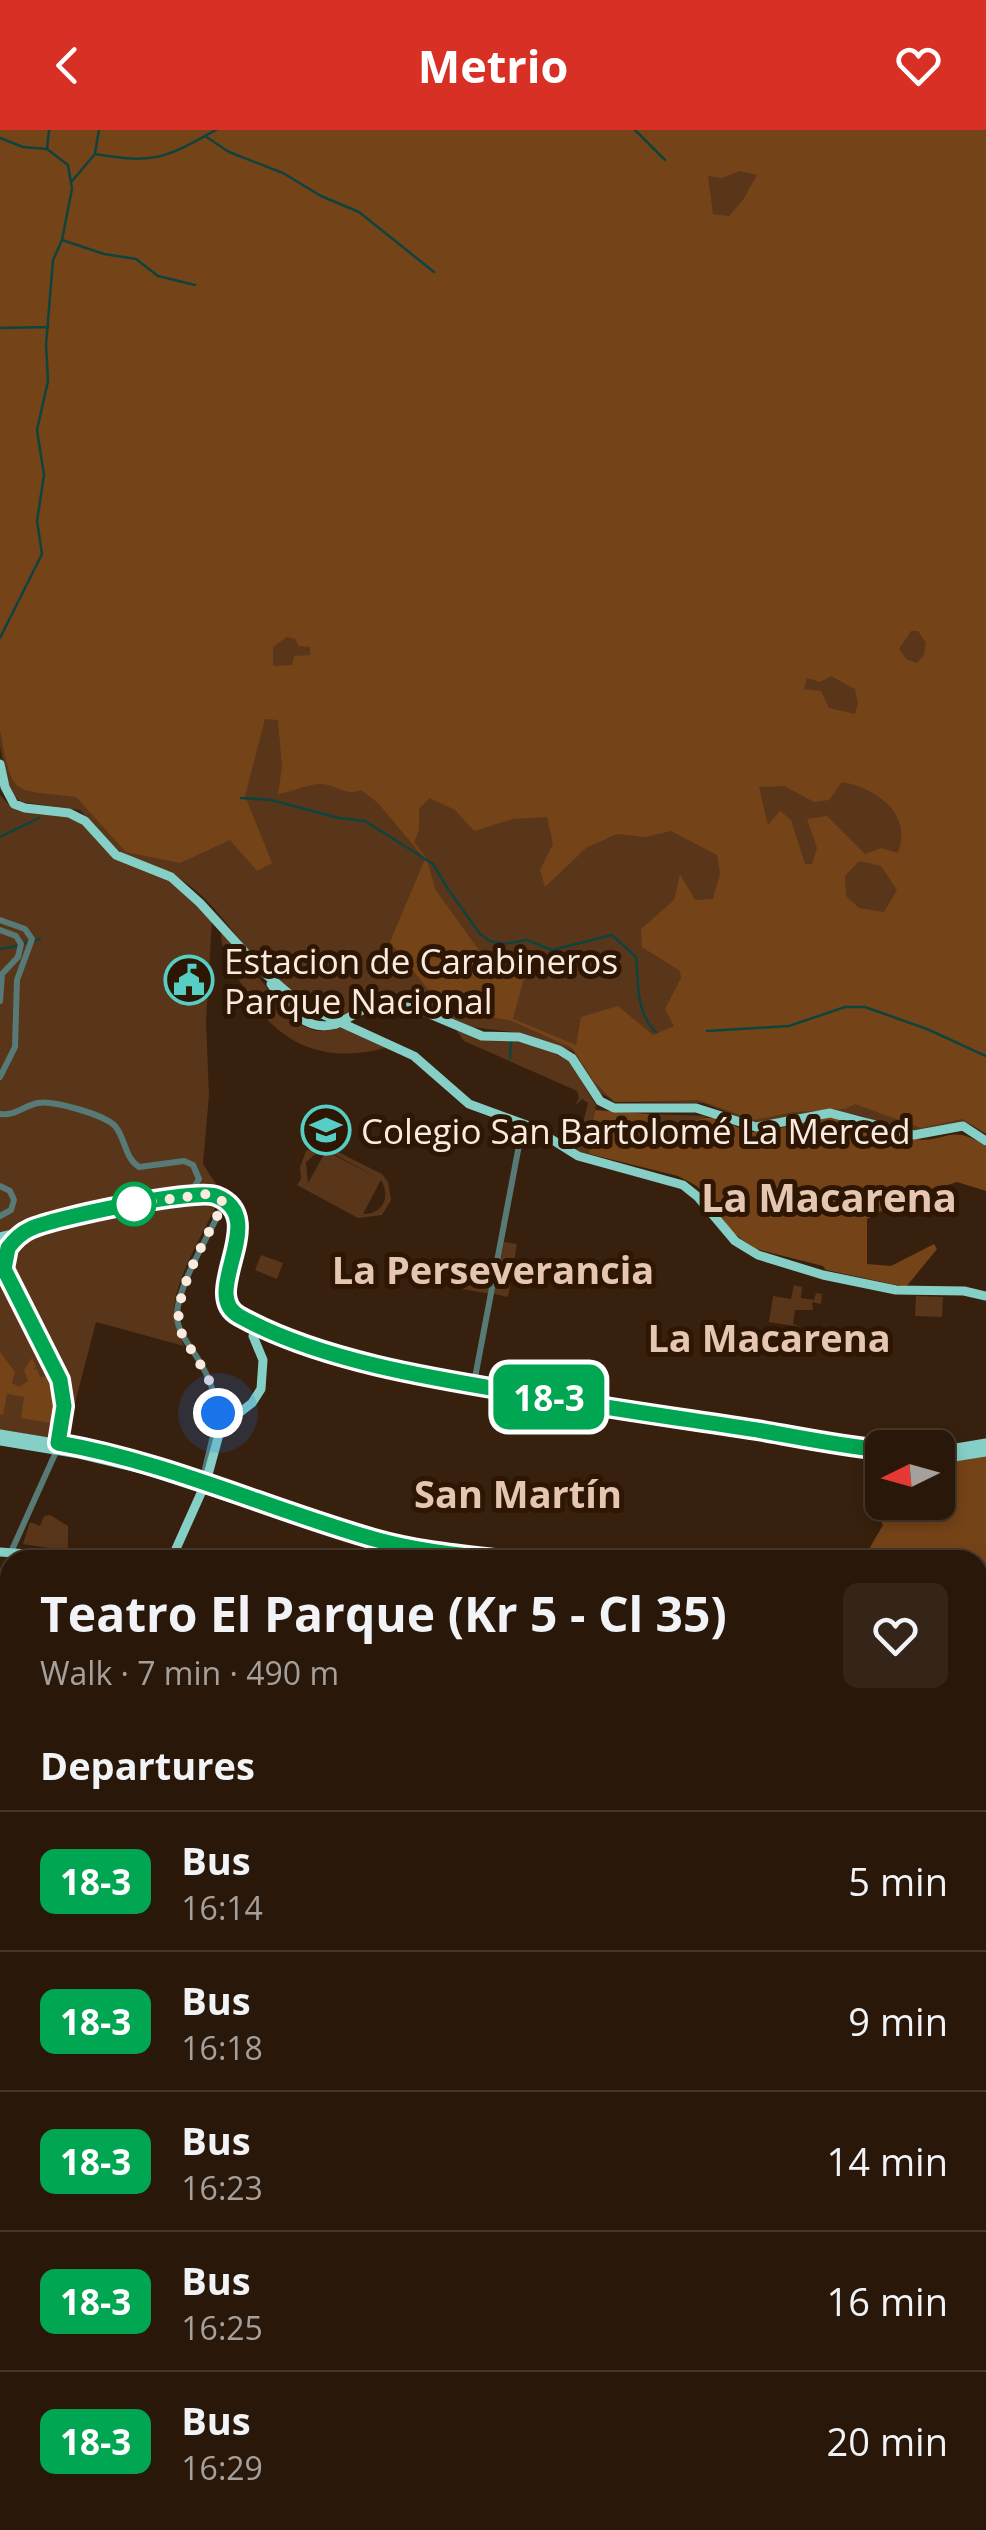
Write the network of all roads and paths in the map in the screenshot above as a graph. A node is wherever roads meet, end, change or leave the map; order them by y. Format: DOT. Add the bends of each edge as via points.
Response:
graph roads {
  1 [pos="0,764"];
  2 [pos="0,920"];
  3 [pos="0,930"];
  4 [pos="260,970"];
  5 [pos="0,1001"];
  6 [pos="0,1077"];
  7 [pos="0,1114"];
  8 [pos="523,1124"];
  9 [pos="986,1141"];
  10 [pos="0,1186"];
  11 [pos="190,1196"];
  12 [pos="224,1202"];
  13 [pos="0,1216"];
  14 [pos="34,1227"];
  15 [pos="0,1237"];
  16 [pos="1,1269"];
  17 [pos="986,1296"];
  18 [pos="267,1328"];
  19 [pos="474,1384"];
  20 [pos="221,1424"];
  21 [pos="0,1438"];
  22 [pos="986,1443"];
  23 [pos="57,1447"];
  24 [pos="865,1448"];
  25 [pos="955,1450"];
  26 [pos="986,1452"];
  27 [pos="955,1457"];
  28 [pos="204,1484"];
  29 [pos="7,1550"];
  30 [pos="175,1550"];
  31 [pos="391,1550"];
  32 [pos="427,1550"];
  1 -- 4 [label="main road" via="14,804 69,812 116,854 176,881"];
  2 -- 6 [label="street" via="25,929 32,941 17,980 16,1048"];
  3 -- 5 [label="street" via="21,944 2,974"];
  4 -- 8 [label="main road" via="312,1008 414,1056 466,1102"];
  4 -- 9 [label="main road" via="297,1017 316,1026 394,999 482,1036 518,1037 559,1050 572,1058 600,1101 614,1108 696,1108 756,1128 838,1114 914,1135 963,1126"];
  7 -- 11 [label="street" via="50,1102 102,1117 114,1124 139,1167 184,1160 193,1165 199,1178"];
  8 -- 17 [label="main road" via="578,1156 683,1186 753,1253 905,1291"];
  8 -- 19 [label="street"];
  10 -- 13 [label="street" via="14,1200"];
  11 -- 12 [label="main road" via="210,1194"];
  11 -- 14 [label="main road"];
  12 -- 18 [label="main road" via="238,1236 227,1304"];
  12 -- 20 [label="street" via="178,1308 180,1331 215,1392"];
  14 -- 15 [label="main road"];
  14 -- 16 [label="street" via="10,1244"];
  16 -- 23 [label="street" via="61,1384"];
  18 -- 19 [label="main road" via="337,1354"];
  18 -- 20 [label="main road" via="253,1336 264,1366 261,1389"];
  19 -- 24 [label="main road"];
  20 -- 28 [label="main road"];
  21 -- 23 [label="main road"];
  22 -- 25 [label="main road"];
  23 -- 28 [label="main road"];
  23 -- 29 [label="street"];
  26 -- 27 [label="main road"];
  28 -- 30 [label="main road"];
  28 -- 31 [label="main road"];
  28 -- 32 [label="main road"];
}
